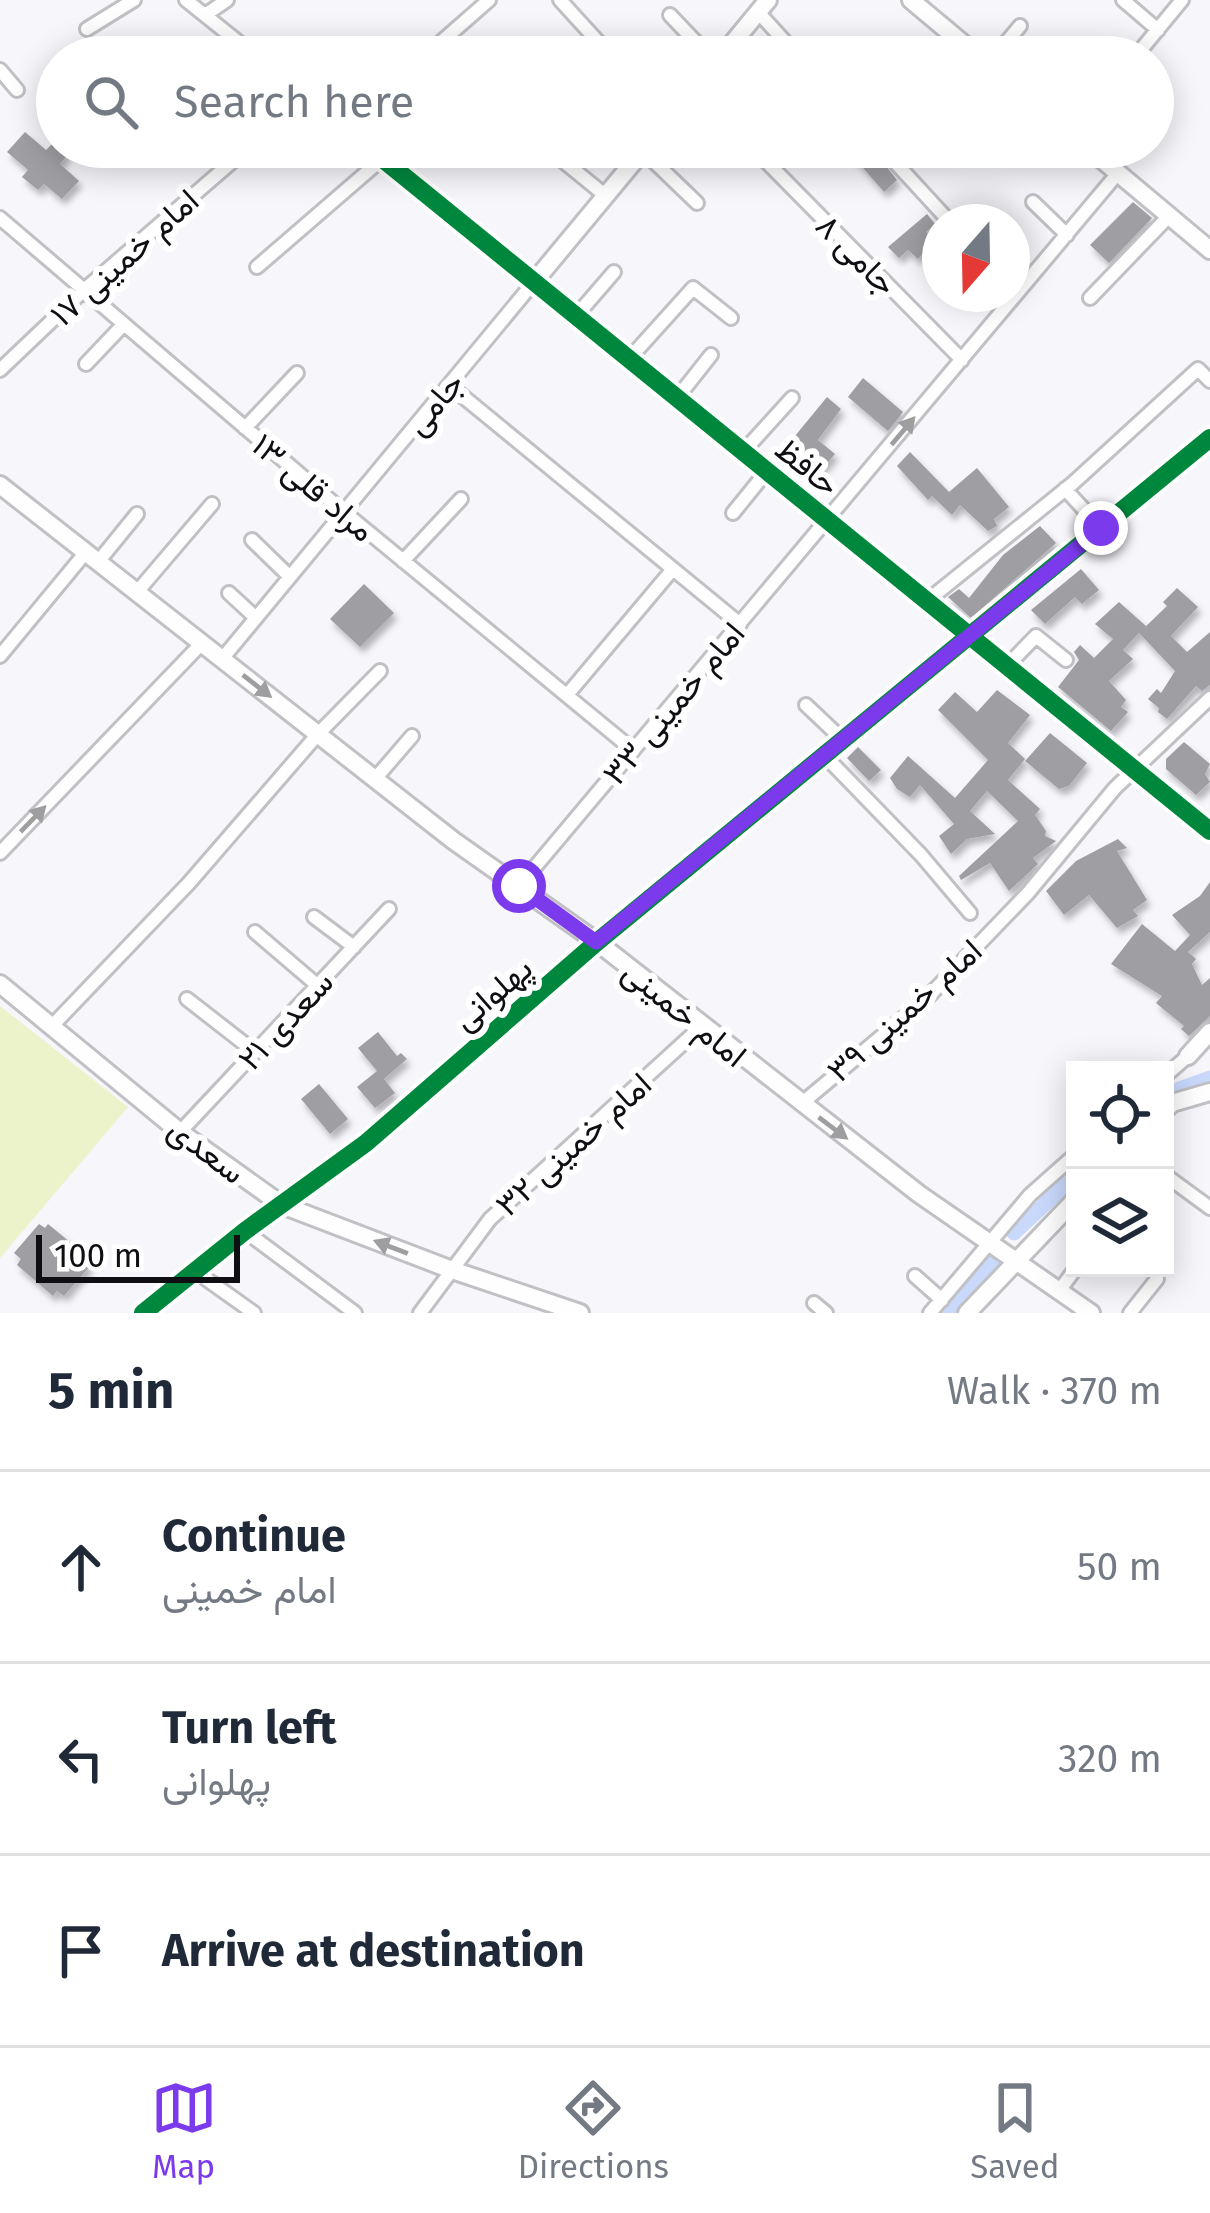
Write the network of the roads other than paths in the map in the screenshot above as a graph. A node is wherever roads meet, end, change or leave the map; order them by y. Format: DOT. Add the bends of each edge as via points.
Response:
graph roads {
  1 [pos="134,0"];
  2 [pos="186,0"];
  3 [pos="227,0"];
  4 [pos="489,0"];
  5 [pos="560,0"];
  6 [pos="911,0"];
  7 [pos="1123,0"];
  8 [pos="1182,0"];
  9 [pos="763,6"];
  10 [pos="205,15"];
  11 [pos="670,15"];
  12 [pos="1020,26"];
  13 [pos="87,29"];
  14 [pos="1158,30"];
  15 [pos="231,36"];
  16 [pos="450,36"];
  17 [pos="593,36"];
  18 [pos="690,36"];
  19 [pos="738,36"];
  20 [pos="785,36"];
  21 [pos="954,36"];
  22 [pos="1012,36"];
  23 [pos="1153,36"];
  24 [pos="0,70"];
  25 [pos="17,90"];
  26 [pos="225,168"];
  27 [pos="372,168"];
  28 [pos="393,168"];
  29 [pos="572,168"];
  30 [pos="629,168"];
  31 [pos="663,168"];
  32 [pos="773,168"];
  33 [pos="900,168"];
  34 [pos="1112,168"];
  35 [pos="1118,173"];
  36 [pos="606,196"];
  37 [pos="1033,202"];
  38 [pos="697,203"];
  39 [pos="933,204"];
  40 [pos="1169,216"];
  41 [pos="0,220"];
  42 [pos="1067,235"];
  43 [pos="1210,250"];
  44 [pos="257,267"];
  45 [pos="614,272"];
  46 [pos="1030,273"];
  47 [pos="534,283"];
  48 [pos="84,290"];
  49 [pos="1090,298"];
  50 [pos="998,312"];
  51 [pos="576,316"];
  52 [pos="731,319"];
  53 [pos="124,324"];
  54 [pos="711,355"];
  55 [pos="629,359"];
  56 [pos="962,360"];
  57 [pos="86,364"];
  58 [pos="0,370"];
  59 [pos="297,373"];
  60 [pos="1210,381"];
  61 [pos="449,385"];
  62 [pos="676,398"];
  63 [pos="792,398"];
  64 [pos="245,428"];
  65 [pos="1210,438"];
  66 [pos="743,452"];
  67 [pos="767,471"];
  68 [pos="1069,486"];
  69 [pos="2,490"];
  70 [pos="461,499"];
  71 [pos="212,504"];
  72 [pos="344,512"];
  73 [pos="733,513"];
  74 [pos="137,514"];
  75 [pos="827,520"];
  76 [pos="1101,528"];
  77 [pos="252,540"];
  78 [pos="92,557"];
  79 [pos="403,561"];
  80 [pos="673,569"];
  81 [pos="290,577"];
  82 [pos="137,592"];
  83 [pos="229,593"];
  84 [pos="928,602"];
  85 [pos="256,618"];
  86 [pos="740,624"];
  87 [pos="970,636"];
  88 [pos="202,643"];
  89 [pos="0,656"];
  90 [pos="222,659"];
  91 [pos="1066,660"];
  92 [pos="1007,666"];
  93 [pos="380,671"];
  94 [pos="567,695"];
  95 [pos="1210,698"];
  96 [pos="806,705"];
  97 [pos="318,734"];
  98 [pos="412,736"];
  99 [pos="843,740"];
  100 [pos="634,750"];
  101 [pos="824,755"];
  102 [pos="1136,770"];
  103 [pos="375,778"];
  104 [pos="1210,831"];
  105 [pos="0,853"];
  106 [pos="519,886"];
  107 [pos="389,909"];
  108 [pos="970,913"];
  109 [pos="314,917"];
  110 [pos="255,932"];
  111 [pos="596,942"];
  112 [pos="354,947"];
  113 [pos="0,984"];
  114 [pos="317,986"];
  115 [pos="187,999"];
  116 [pos="52,1026"];
  117 [pos="703,1026"];
  118 [pos="1210,1032"];
  119 [pos="255,1052"];
  120 [pos="1188,1056"];
  121 [pos="1174,1068"];
  122 [pos="1210,1093"];
  123 [pos="1174,1102"];
  124 [pos="801,1104"];
  125 [pos="181,1132"];
  126 [pos="1066,1163"];
  127 [pos="1174,1181"];
  128 [pos="282,1205"];
  129 [pos="1210,1208"];
  130 [pos="1066,1209"];
  131 [pos="245,1231"];
  132 [pos="987,1244"];
  133 [pos="1013,1261"];
  134 [pos="452,1270"];
  135 [pos="195,1271"];
  136 [pos="915,1276"];
  137 [pos="1069,1277"];
  138 [pos="1157,1279"];
  139 [pos="1059,1291"];
  140 [pos="943,1300"];
  141 [pos="814,1303"];
  142 [pos="143,1313"];
  143 [pos="254,1313"];
  144 [pos="355,1313"];
  145 [pos="420,1313"];
  146 [pos="580,1313"];
  147 [pos="826,1313"];
  148 [pos="930,1313"];
  149 [pos="968,1313"];
  150 [pos="1091,1313"];
  151 [pos="1130,1313"];
  1 -- 13 [label="street"];
  2 -- 10 [label="street"];
  3 -- 10 [label="street"];
  4 -- 16 [label="street"];
  5 -- 17 [label="street"];
  6 -- 21 [label="main road"];
  7 -- 14 [label="street"];
  8 -- 14 [label="street"];
  9 -- 19 [label="main road"];
  9 -- 20 [label="street"];
  10 -- 15 [label="street"];
  11 -- 18 [label="street"];
  12 -- 22 [label="street"];
  14 -- 23 [label="street"];
  24 -- 25 [label="street"];
  26 -- 48 [label="street, امام خمینی ۱۷"];
  27 -- 44 [label="street"];
  28 -- 47 [label="street, حافظ"];
  29 -- 36 [label="street"];
  30 -- 36 [label="main road, جامی"];
  31 -- 38 [label="street"];
  32 -- 56 [label="street, جامی ۸"];
  33 -- 39 [label="street"];
  34 -- 35 [label="main road"];
  35 -- 40 [label="main road"];
  35 -- 42 [label="street, امام خمینی ۳۳"];
  36 -- 47 [label="main road, جامی"];
  37 -- 42 [label="street"];
  40 -- 43 [label="main road"];
  40 -- 49 [label="street"];
  41 -- 48 [label="street, مراد قلی ۱۳"];
  42 -- 46 [label="street, امام خمینی ۳۳"];
  45 -- 51 [label="street"];
  47 -- 51 [label="street, حافظ"];
  47 -- 61 [label="street, جامی"];
  48 -- 53 [label="street, مراد قلی ۱۳"];
  48 -- 58 [label="street, امام خمینی ۱۷"];
  50 -- 56 [label="street, امام خمینی ۳۳"];
  51 -- 55 [label="street, حافظ"];
  52 -- 55 [label="street" via="693,288"];
  53 -- 57 [label="street"];
  53 -- 64 [label="street, مراد قلی ۱۳"];
  54 -- 62 [label="street"];
  55 -- 62 [label="street, حافظ"];
  75 -- 56 [label="street, امام خمینی ۳۳, one-way"];
  59 -- 64 [label="street"];
  60 -- 68 [label="street" via="1198,369"];
  61 -- 72 [label="street, جامی"];
  61 -- 80 [label="street"];
  62 -- 66 [label="street, حافظ"];
  63 -- 66 [label="street"];
  64 -- 72 [label="street, مراد قلی ۱۳"];
  65 -- 76 [label="main road, پهلوانی"];
  66 -- 67 [label="street, حافظ"];
  67 -- 73 [label="street"];
  67 -- 75 [label="street, حافظ"];
  68 -- 76 [label="street"];
  68 -- 84 [label="street"];
  69 -- 78 [label="main road, امام خمینی"];
  70 -- 79 [label="street"];
  71 -- 82 [label="street"];
  72 -- 79 [label="street, مراد قلی ۱۳"];
  72 -- 81 [label="street, جامی"];
  74 -- 78 [label="street"];
  75 -- 84 [label="street, حافظ"];
  75 -- 86 [label="street, امام خمینی ۳۳"];
  76 -- 87 [label="main road, پهلوانی"];
  77 -- 81 [label="street"];
  78 -- 82 [label="main road, امام خمینی"];
  78 -- 89 [label="street"];
  79 -- 94 [label="street, مراد قلی ۱۳"];
  80 -- 86 [label="street"];
  80 -- 94 [label="street"];
  81 -- 85 [label="street, جامی"];
  82 -- 88 [label="main road, امام خمینی"];
  83 -- 85 [label="street"];
  84 -- 87 [label="street, حافظ"];
  85 -- 90 [label="street, جامی"];
  86 -- 100 [label="street, امام خمینی ۳۳"];
  87 -- 92 [label="street, حافظ"];
  87 -- 99 [label="main road, پهلوانی"];
  88 -- 90 [label="main road, امام خمینی"];
  105 -- 88 [label="street, one-way"];
  90 -- 97 [label="main road, امام خمینی, one-way"];
  91 -- 92 [label="street" via="1036,636"];
  92 -- 102 [label="street, حافظ"];
  93 -- 97 [label="street"];
  94 -- 100 [label="street, مراد قلی ۱۳"];
  95 -- 102 [label="street, امام خمینی ۳۹"];
  96 -- 99 [label="street"];
  97 -- 103 [label="main road, امام خمینی"];
  97 -- 116 [label="street"];
  98 -- 103 [label="street"];
  99 -- 101 [label="main road, پهلوانی"];
  100 -- 106 [label="street, امام خمینی ۳۳"];
  101 -- 108 [label="street"];
  101 -- 111 [label="main road, پهلوانی"];
  102 -- 104 [label="street, حافظ"];
  102 -- 124 [label="street, امام خمینی ۳۹" via="926,1000"];
  103 -- 106 [label="main road, امام خمینی"];
  106 -- 111 [label="main road, امام خمینی"];
  107 -- 112 [label="street, سعدی ۲۱"];
  109 -- 112 [label="street"];
  110 -- 114 [label="street"];
  111 -- 117 [label="main road, امام خمینی"];
  111 -- 128 [label="main road, پهلوانی" via="366,1143"];
  112 -- 114 [label="street, سعدی ۲۱"];
  113 -- 116 [label="main road, سعدی"];
  114 -- 119 [label="street, سعدی ۲۱"];
  115 -- 119 [label="street"];
  116 -- 125 [label="main road, سعدی"];
  117 -- 124 [label="main road, امام خمینی"];
  117 -- 134 [label="street, امام خمینی ۳۲" via="490,1219"];
  118 -- 120 [label="main road"];
  119 -- 125 [label="street, سعدی ۲۱"];
  120 -- 121 [label="street"];
  122 -- 123 [label="main road"];
  124 -- 132 [label="main road, امام خمینی, one-way"];
  125 -- 128 [label="main road, سعدی"];
  126 -- 132 [label="street"];
  127 -- 129 [label="street"];
  128 -- 131 [label="main road, پهلوانی"];
  134 -- 128 [label="main road, سعدی, one-way"];
  130 -- 133 [label="main road"];
  131 -- 135 [label="main road, پهلوانی"];
  131 -- 144 [label="street"];
  132 -- 133 [label="main road, امام خمینی"];
  132 -- 140 [label="street"];
  133 -- 139 [label="main road, امام خمینی"];
  133 -- 149 [label="main road"];
  134 -- 145 [label="street, امام خمینی ۳۲"];
  134 -- 146 [label="main road, سعدی"];
  135 -- 142 [label="main road, پهلوانی"];
  135 -- 143 [label="street"];
  136 -- 140 [label="street"];
  137 -- 139 [label="street"];
  138 -- 151 [label="street"];
  139 -- 150 [label="main road, امام خمینی"];
  140 -- 148 [label="street"];
  141 -- 147 [label="street"];
}
